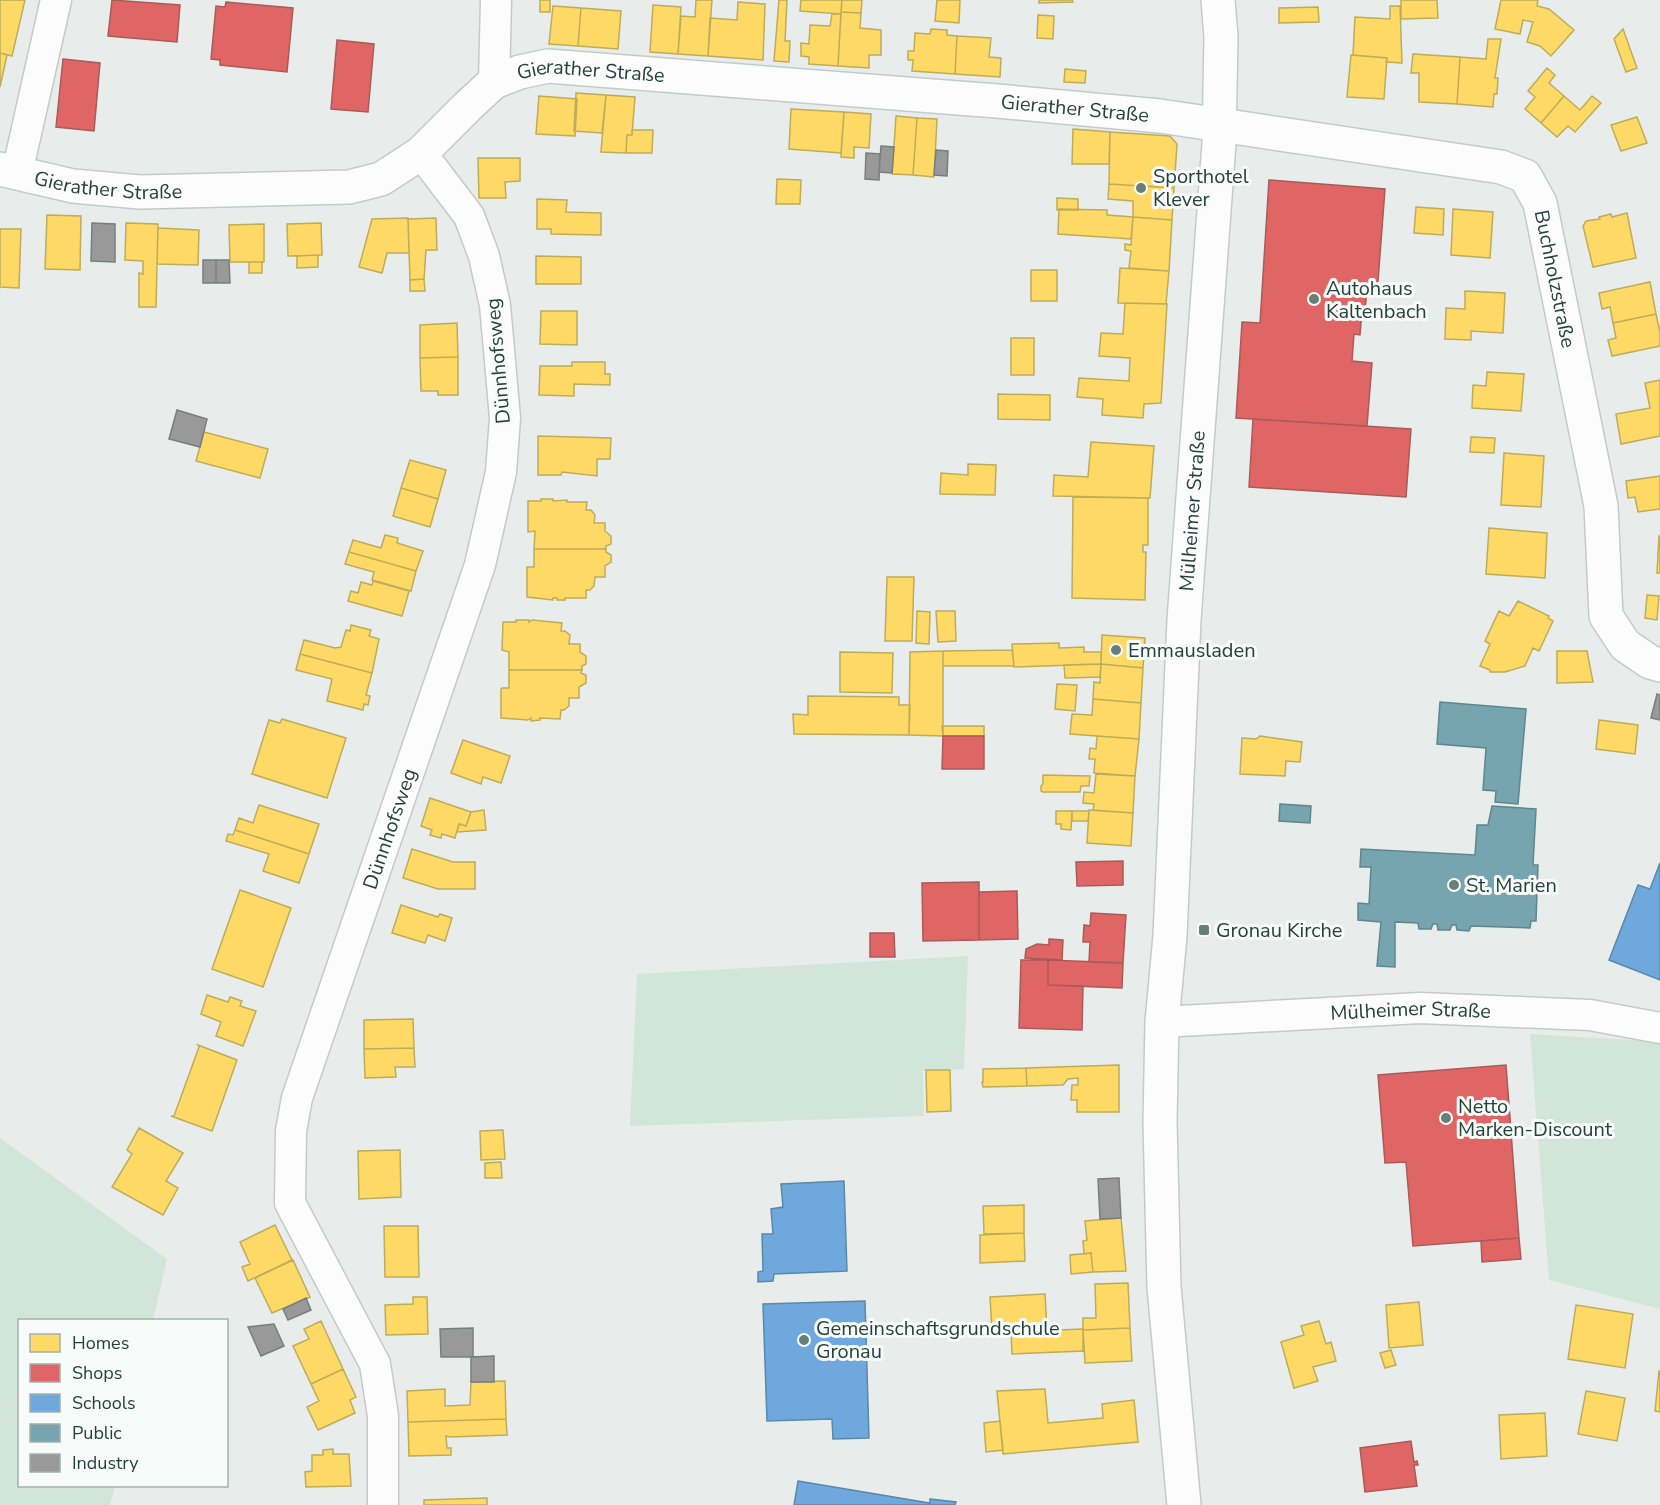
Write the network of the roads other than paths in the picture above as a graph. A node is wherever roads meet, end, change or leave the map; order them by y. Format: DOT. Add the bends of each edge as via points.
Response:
graph roads {
  1 [pos="56,0"];
  2 [pos="496,0"];
  3 [pos="1218,0"];
  4 [pos="494,82"];
  5 [pos="1219,124"];
  6 [pos="421,153"];
  7 [pos="8,171"];
  8 [pos="1660,665"];
  9 [pos="1162,1022"];
  10 [pos="1660,1028"];
  11 [pos="383,1505"];
  12 [pos="1184,1505"];
  1 -- 7 [label="street"];
  2 -- 4 [label="street"];
  3 -- 5 [label="street, Mülheimer Straße"];
  4 -- 5 [label="street, Gierather Straße" via="548,66 997,101"];
  4 -- 6 [label="street, Gierather Straße"];
  5 -- 8 [label="street, Buchholzstraße" via="1501,167 1525,176 1539,203 1600,506 1606,616 1624,645"];
  5 -- 9 [label="street, Mülheimer Straße" via="1184,620 1170,936"];
  6 -- 7 [label="street, Gierather Straße" via="381,179 349,187 140,192 73,186"];
  6 -- 11 [label="street, Dünnhofsweg" via="469,216 484,256 495,305 505,418 501,472 480,565 297,1098 291,1131 290,1203 375,1364 383,1416"];
  9 -- 10 [label="street, Mülheimer Straße" via="1420,1008 1590,1016"];
  9 -- 12 [label="street, Mülheimer Straße" via="1164,1287"];
}
